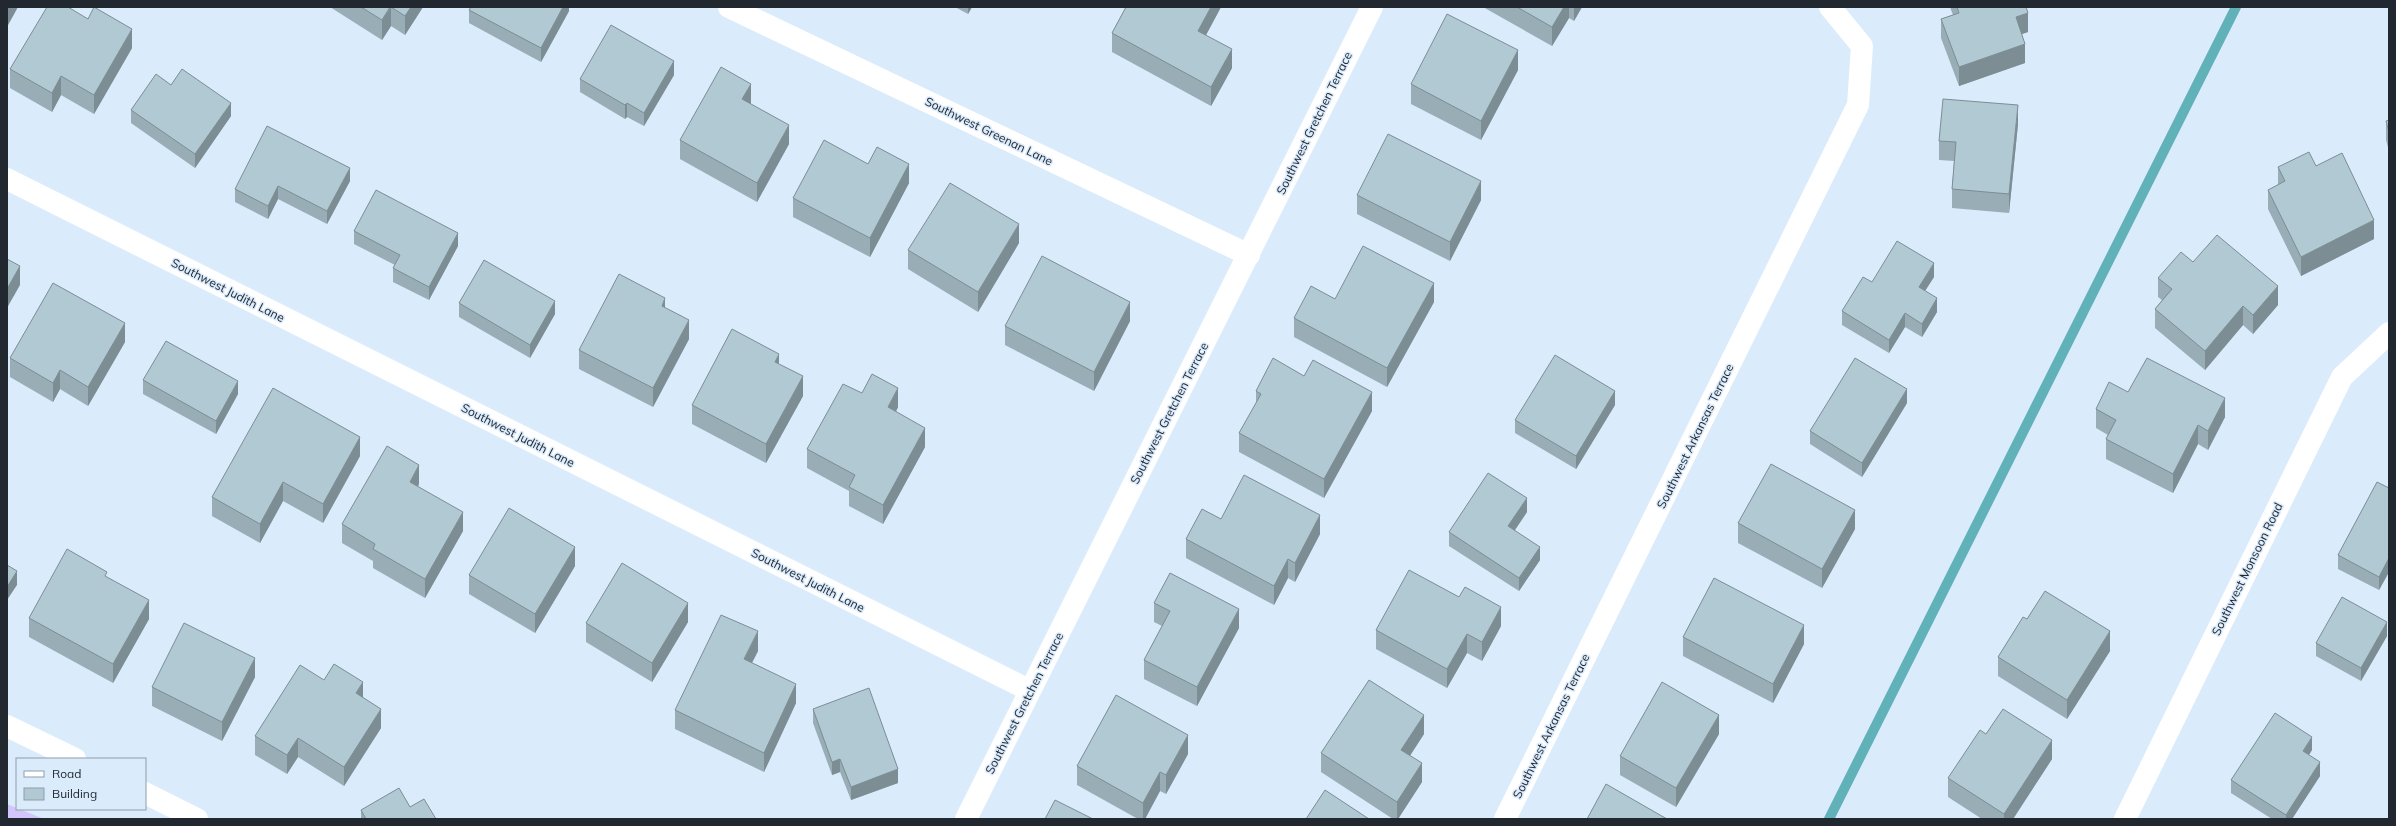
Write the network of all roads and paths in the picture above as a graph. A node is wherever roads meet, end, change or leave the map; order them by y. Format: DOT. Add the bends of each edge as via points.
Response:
graph roads {
  1 [pos="729,7"];
  2 [pos="1372,7"];
  3 [pos="1830,7"];
  4 [pos="7,179"];
  5 [pos="1249,255"];
  6 [pos="2389,333"];
  7 [pos="1029,690"];
  8 [pos="7,726"];
  9 [pos="73,758"];
  10 [pos="146,794"];
  11 [pos="197,819"];
  12 [pos="966,819"];
  13 [pos="1505,819"];
  14 [pos="2124,819"];
  1 -- 5 [label="street, Southwest Greenan Lane"];
  2 -- 5 [label="street, Southwest Gretchen Terrace"];
  3 -- 13 [label="street, Southwest Arkansas Terrace" via="1862,46 1858,105"];
  4 -- 7 [label="street, Southwest Judith Lane"];
  5 -- 7 [label="street, Southwest Gretchen Terrace"];
  6 -- 14 [label="street, Southwest Monsoon Road" via="2342,377"];
  7 -- 12 [label="street, Southwest Gretchen Terrace"];
  8 -- 9 [label="street"];
  10 -- 11 [label="street"];
}
